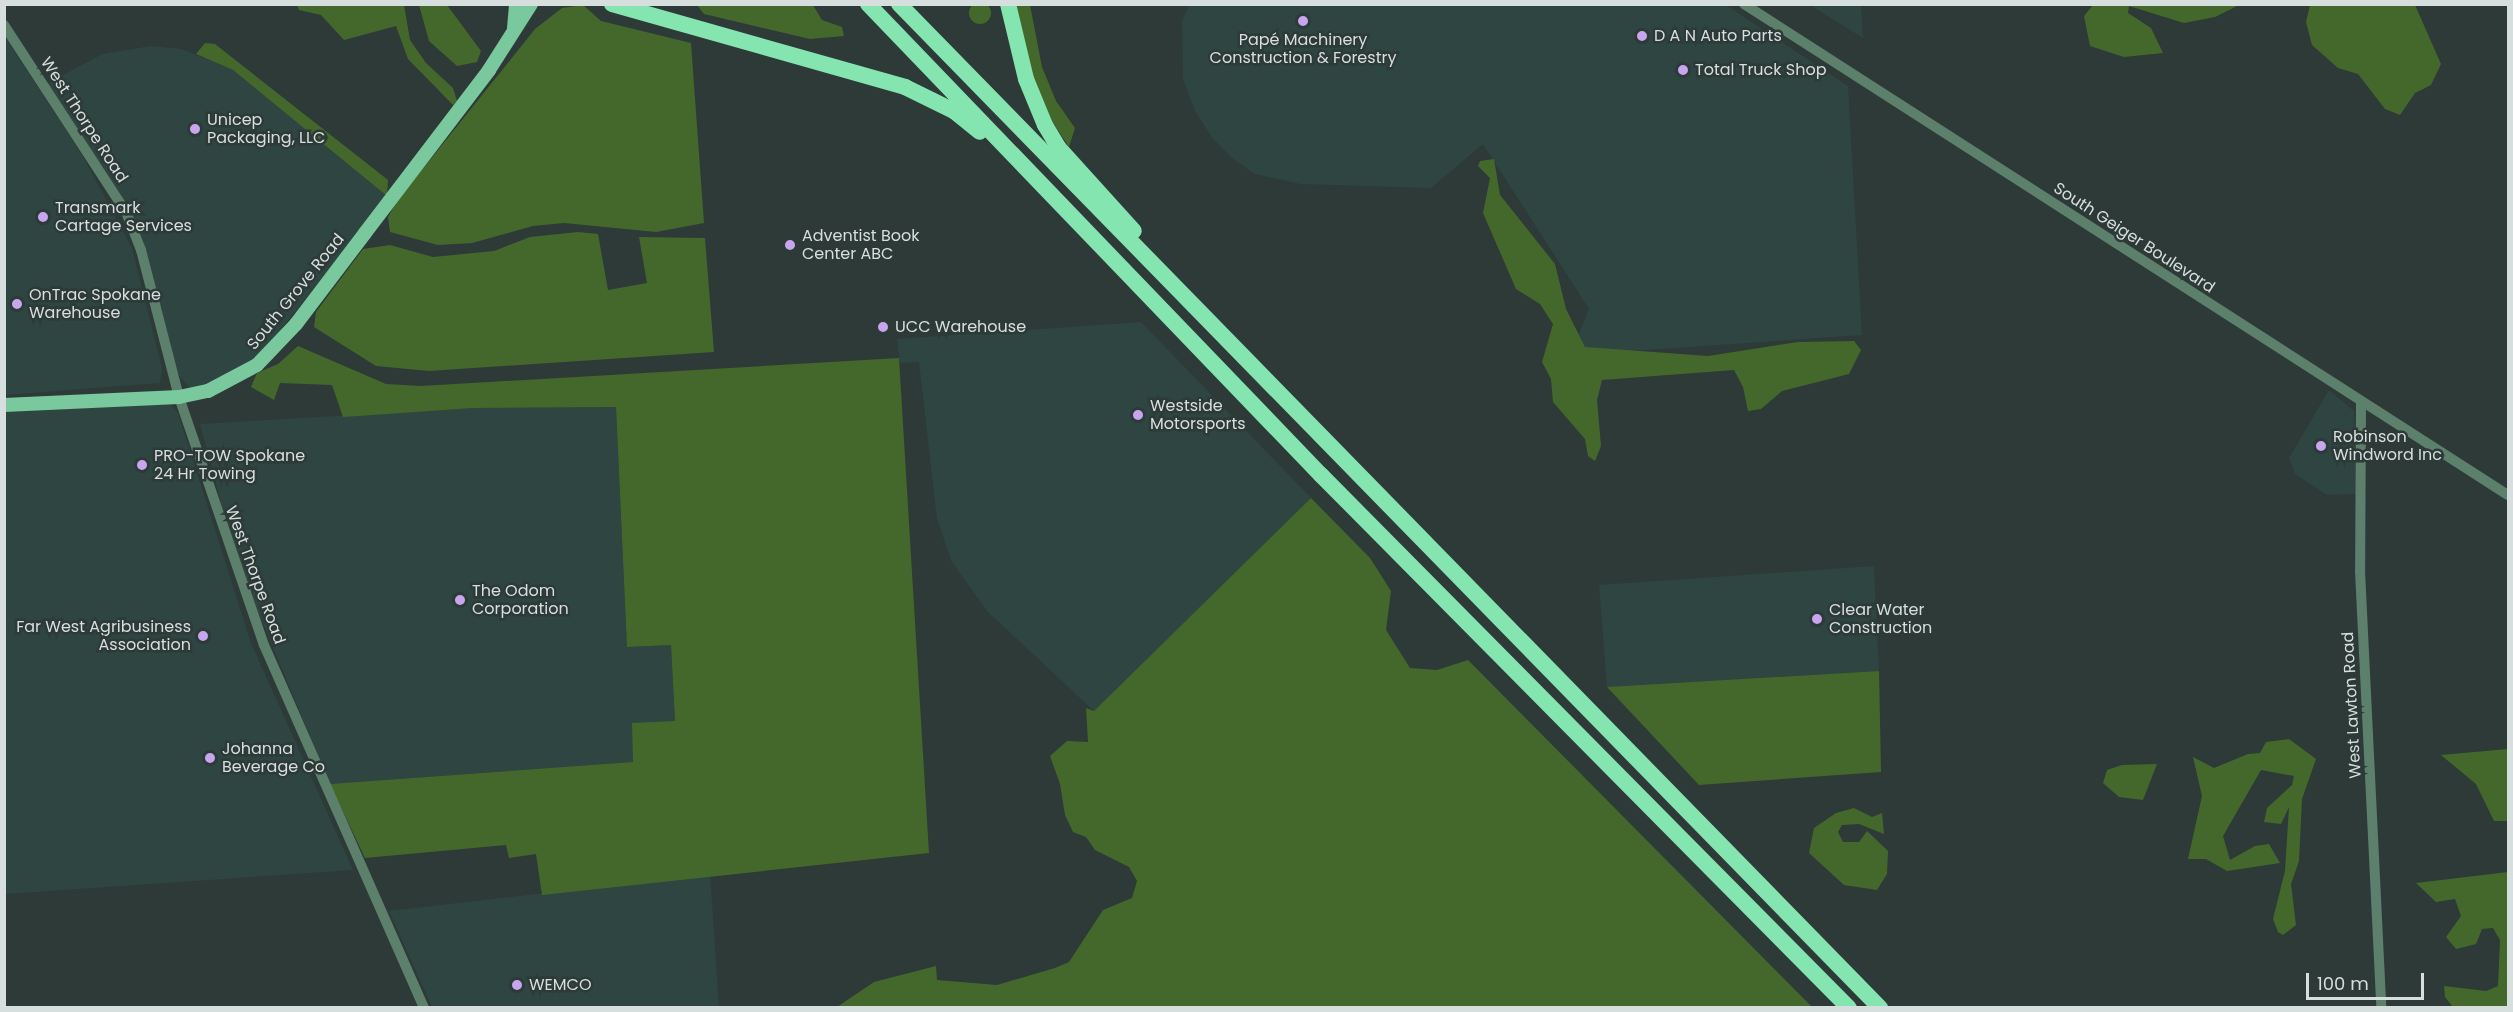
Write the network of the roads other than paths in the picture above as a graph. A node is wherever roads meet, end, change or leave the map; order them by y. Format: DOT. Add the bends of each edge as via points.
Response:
graph roads {
  1 [pos="516,4"];
  2 [pos="531,4"];
  3 [pos="612,4"];
  4 [pos="868,4"];
  5 [pos="899,4"];
  6 [pos="1008,4"];
  7 [pos="1744,4"];
  8 [pos="4,25"];
  9 [pos="514,30"];
  10 [pos="1024,164"];
  11 [pos="1195,309"];
  12 [pos="179,397"];
  13 [pos="2361,402"];
  14 [pos="4,405"];
  15 [pos="2508,495"];
  16 [pos="424,1008"];
  17 [pos="1849,1008"];
  18 [pos="1880,1008"];
  19 [pos="2381,1008"];
  1 -- 9 [label="main road, South Grove Road"];
  2 -- 9 [label="main road, South Grove Road"];
  3 -- 10 [label="highway" via="905,87 954,111"];
  4 -- 10 [label="highway"];
  5 -- 11 [label="highway"];
  6 -- 11 [label="highway" via="1026,79 1058,147 1155,254"];
  7 -- 13 [label="street, South Geiger Boulevard"];
  8 -- 12 [label="street, West Thorpe Road" via="126,212 141,250"];
  9 -- 12 [label="main road, South Grove Road" via="489,70 274,349 232,381"];
  10 -- 17 [label="highway" via="1321,476"];
  11 -- 18 [label="highway"];
  12 -- 14 [label="main road, South Grove Road"];
  12 -- 16 [label="street, West Thorpe Road" via="264,645"];
  13 -- 15 [label="street, South Geiger Boulevard"];
  13 -- 19 [label="street, West Lawton Road" via="2360,571"];
}
